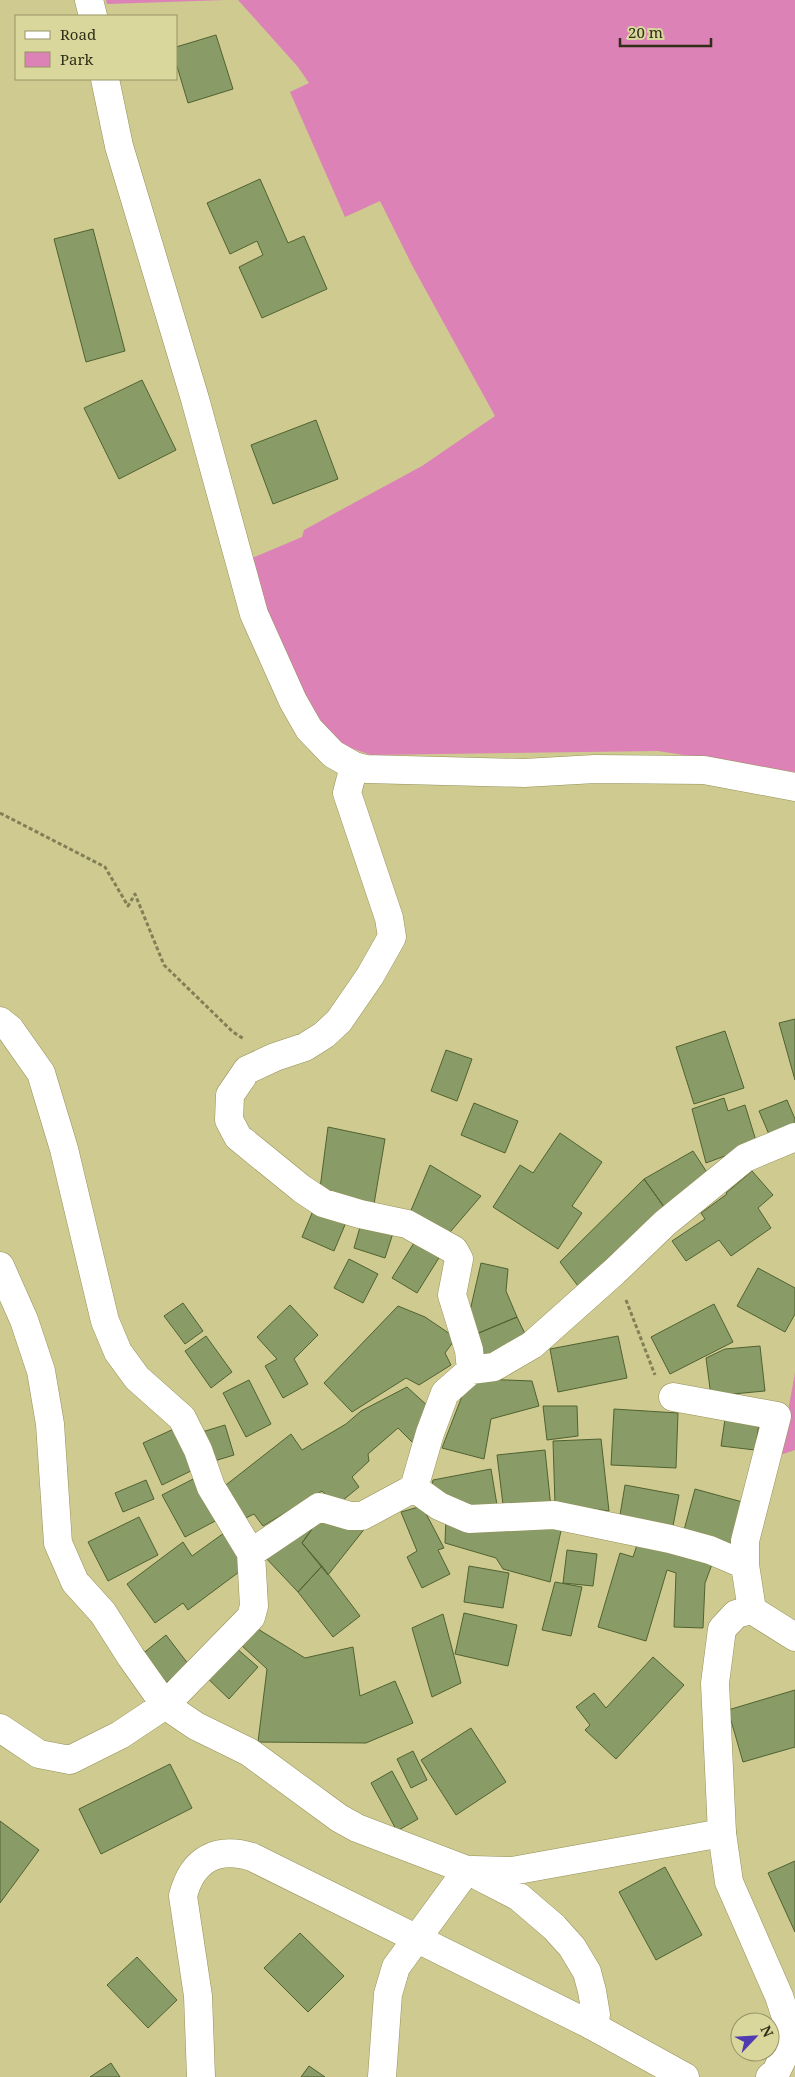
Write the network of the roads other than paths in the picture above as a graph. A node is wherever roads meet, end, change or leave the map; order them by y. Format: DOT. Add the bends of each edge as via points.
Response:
graph roads {
  1 [pos="89,0"];
  2 [pos="92,15"];
  3 [pos="105,80"];
  4 [pos="354,766"];
  5 [pos="795,787"];
  6 [pos="0,1021"];
  7 [pos="795,1137"];
  8 [pos="0,1266"];
  9 [pos="471,1370"];
  10 [pos="673,1397"];
  11 [pos="414,1488"];
  12 [pos="251,1553"];
  13 [pos="745,1564"];
  14 [pos="752,1610"];
  15 [pos="795,1638"];
  16 [pos="165,1705"];
  17 [pos="0,1728"];
  18 [pos="722,1833"];
  19 [pos="467,1870"];
  20 [pos="417,1938"];
  21 [pos="591,2026"];
  22 [pos="201,2077"];
  23 [pos="382,2077"];
  24 [pos="685,2077"];
  25 [pos="770,2077"];
  1 -- 2 [label="street"];
  3 -- 4 [label="street" via="119,146 195,399 254,614 309,729 333,754"];
  4 -- 5 [label="street" via="524,773 595,769 704,770"];
  4 -- 9 [label="street" via="347,792 389,918 392,937 339,1021 324,1035 305,1047 247,1070 230,1095 228,1120 238,1137 323,1203 407,1224 454,1250 459,1259 452,1295 469,1350"];
  6 -- 12 [label="street" via="10,1029 41,1073 64,1149 105,1321 118,1352 138,1378 182,1418 211,1487"];
  7 -- 9 [label="street" via="745,1158 665,1223 532,1345 494,1367"];
  8 -- 16 [label="street" via="24,1320 41,1371 50,1424 58,1543 75,1582 103,1613"];
  9 -- 11 [label="street" via="445,1393"];
  10 -- 13 [label="street" via="777,1416 745,1541"];
  11 -- 12 [label="street" via="362,1516 319,1507"];
  11 -- 13 [label="street" via="439,1506 469,1519 554,1515 670,1539"];
  12 -- 16 [label="street" via="254,1606 251,1617"];
  13 -- 14 [label="street"];
  14 -- 15 [label="street"];
  14 -- 18 [label="street" via="736,1614 722,1629 715,1683"];
  16 -- 17 [label="street" via="120,1735 70,1760 39,1754"];
  16 -- 19 [label="street" via="196,1726 249,1752 339,1818"];
  18 -- 19 [label="street" via="512,1871"];
  18 -- 25 [label="street" via="729,1882 789,2026 787,2049 776,2072"];
  19 -- 20 [label="street"];
  19 -- 21 [label="street" via="519,1897 572,1947 587,1972 592,1991 596,2015"];
  20 -- 21 [label="street"];
  20 -- 22 [label="street" via="252,1857 237,1852 207,1858 186,1881 183,1896 198,1996"];
  20 -- 23 [label="street" via="396,1967 388,1994"];
  21 -- 24 [label="street"];
}
